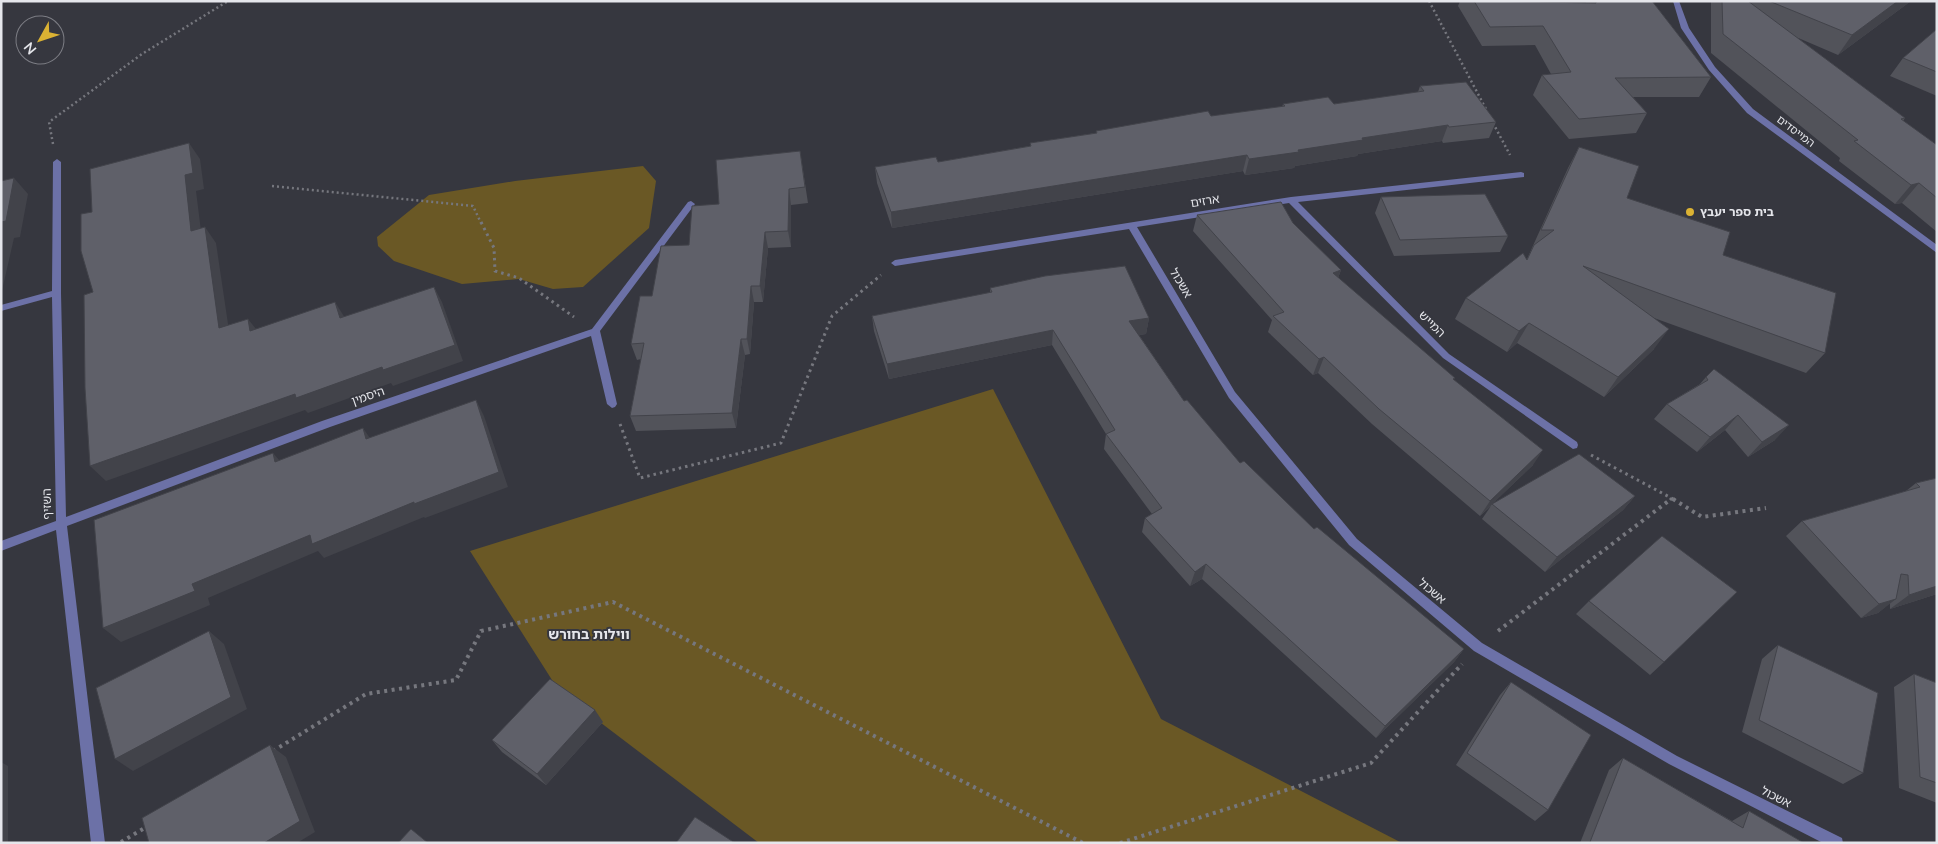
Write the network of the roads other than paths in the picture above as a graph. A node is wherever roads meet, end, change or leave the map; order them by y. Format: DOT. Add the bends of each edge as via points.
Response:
graph roads {
  1 [pos="1676,1"];
  2 [pos="57,162"];
  3 [pos="1521,175"];
  4 [pos="1291,200"];
  5 [pos="691,204"];
  6 [pos="1131,225"];
  7 [pos="1937,250"];
  8 [pos="895,264"];
  9 [pos="56,293"];
  10 [pos="1,308"];
  11 [pos="595,331"];
  12 [pos="612,404"];
  13 [pos="1573,445"];
  14 [pos="61,525"];
  15 [pos="1,546"];
  16 [pos="98,843"];
  17 [pos="1837,843"];
  1 -- 7 [label="street, המייסדים" via="1685,28 1712,68 1750,111"];
  2 -- 9 [label="street, השזיף"];
  3 -- 4 [label="street, ארזים"];
  4 -- 6 [label="street, ארזים"];
  4 -- 13 [label="street, המייש" via="1446,356"];
  5 -- 11 [label="street"];
  6 -- 8 [label="street, ארזים"];
  6 -- 17 [label="street, אשכול" via="1232,394 1353,542 1478,647 1673,760"];
  9 -- 10 [label="street"];
  9 -- 14 [label="street, השזיף"];
  11 -- 12 [label="street"];
  11 -- 14 [label="street, היסמין" via="326,424"];
  14 -- 15 [label="street, היסמין"];
  14 -- 16 [label="street, השזיף"];
}
